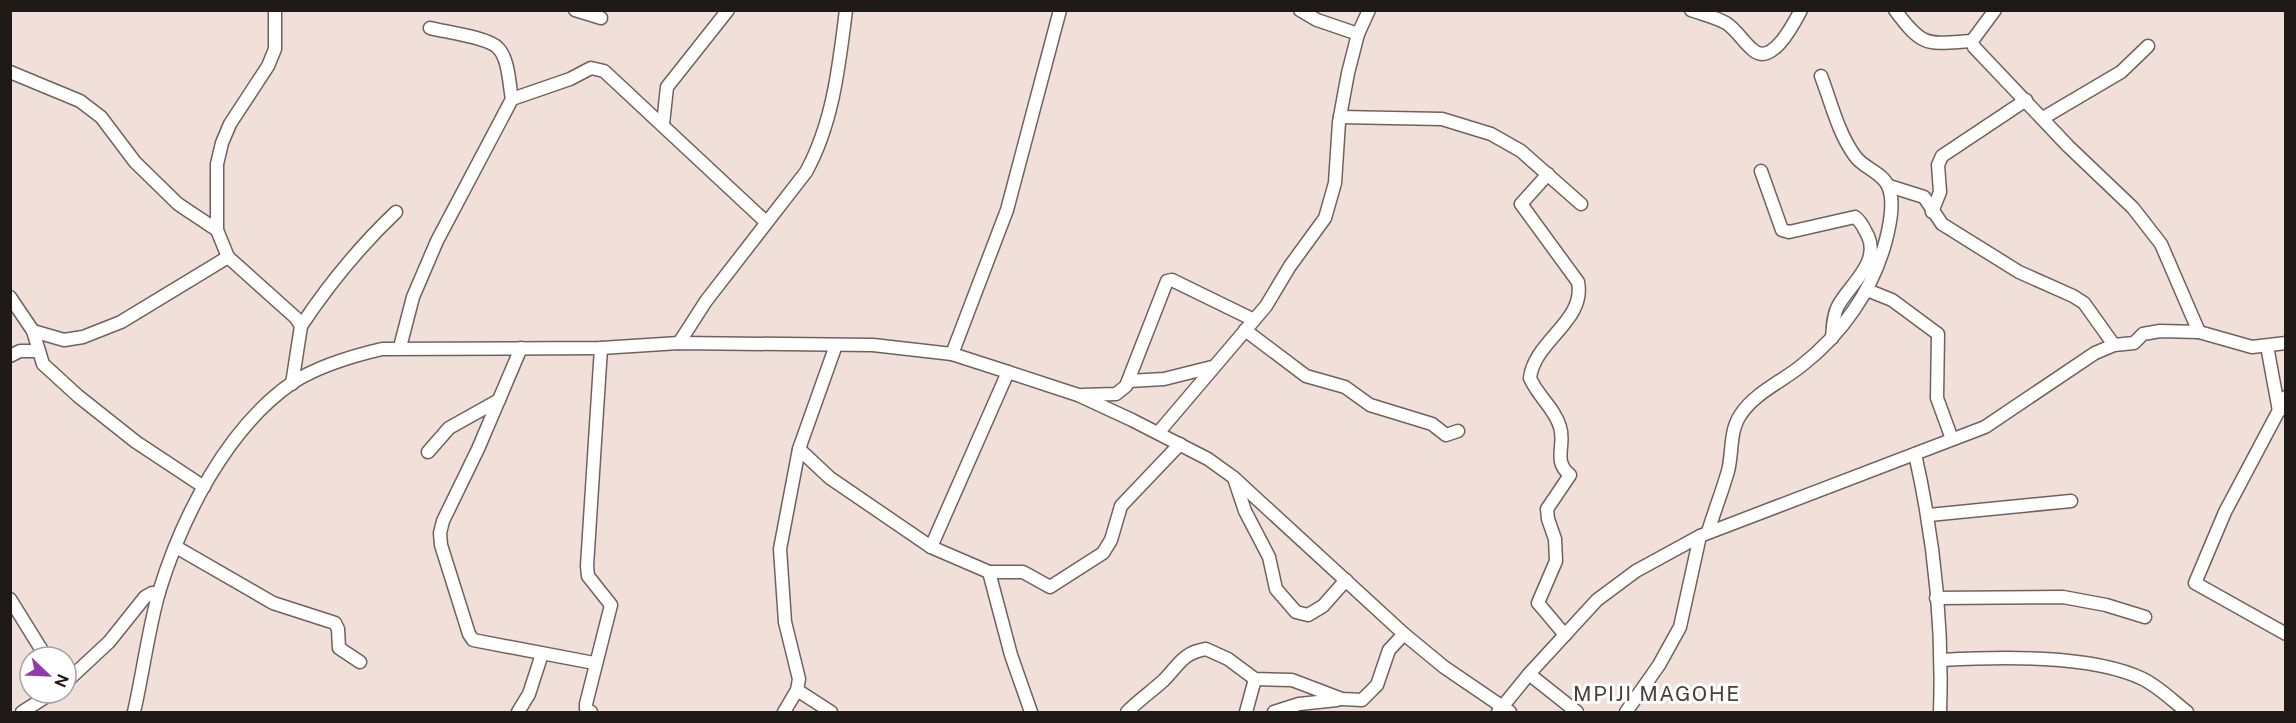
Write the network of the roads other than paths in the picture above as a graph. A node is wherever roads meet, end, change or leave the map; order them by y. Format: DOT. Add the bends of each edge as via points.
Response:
graph roads {
  1 [pos="275,10"];
  2 [pos="575,10"];
  3 [pos="728,10"];
  4 [pos="846,10"];
  5 [pos="1060,10"];
  6 [pos="1300,10"];
  7 [pos="1369,10"];
  8 [pos="1690,10"];
  9 [pos="1801,10"];
  10 [pos="1895,10"];
  11 [pos="1995,10"];
  12 [pos="1320,15"];
  13 [pos="601,18"];
  14 [pos="430,28"];
  15 [pos="1358,34"];
  16 [pos="1972,41"];
  17 [pos="2148,46"];
  18 [pos="10,72"];
  19 [pos="1821,76"];
  20 [pos="512,99"];
  21 [pos="2026,100"];
  22 [pos="1340,117"];
  23 [pos="2043,118"];
  24 [pos="663,124"];
  25 [pos="1761,171"];
  26 [pos="1548,174"];
  27 [pos="1889,186"];
  28 [pos="1581,204"];
  29 [pos="396,212"];
  30 [pos="1932,212"];
  31 [pos="766,222"];
  32 [pos="217,230"];
  33 [pos="228,257"];
  34 [pos="1867,290"];
  35 [pos="10,297"];
  36 [pos="1254,320"];
  37 [pos="301,326"];
  38 [pos="1245,330"];
  39 [pos="33,331"];
  40 [pos="2199,332"];
  41 [pos="1832,338"];
  42 [pos="679,343"];
  43 [pos="2286,343"];
  44 [pos="836,345"];
  45 [pos="2114,345"];
  46 [pos="2267,346"];
  47 [pos="400,347"];
  48 [pos="521,348"];
  49 [pos="601,348"];
  50 [pos="39,351"];
  51 [pos="952,354"];
  52 [pos="10,356"];
  53 [pos="1212,367"];
  54 [pos="1008,372"];
  55 [pos="1129,381"];
  56 [pos="292,384"];
  57 [pos="1078,395"];
  58 [pos="2286,397"];
  59 [pos="499,400"];
  60 [pos="2279,411"];
  61 [pos="1458,431"];
  62 [pos="1158,433"];
  63 [pos="1952,440"];
  64 [pos="1180,444"];
  65 [pos="799,449"];
  66 [pos="428,452"];
  67 [pos="1915,453"];
  68 [pos="1233,477"];
  69 [pos="204,487"];
  70 [pos="2071,501"];
  71 [pos="1929,515"];
  72 [pos="1704,534"];
  73 [pos="931,547"];
  74 [pos="176,548"];
  75 [pos="989,572"];
  76 [pos="1346,580"];
  77 [pos="159,593"];
  78 [pos="1936,598"];
  79 [pos="10,599"];
  80 [pos="2145,617"];
  81 [pos="1404,634"];
  82 [pos="2286,634"];
  83 [pos="1564,635"];
  84 [pos="39,645"];
  85 [pos="542,654"];
  86 [pos="1942,660"];
  87 [pos="360,662"];
  88 [pos="594,663"];
  89 [pos="78,671"];
  90 [pos="1529,674"];
  91 [pos="1255,679"];
  92 [pos="797,690"];
  93 [pos="1341,699"];
  94 [pos="1503,711"];
  95 [pos="134,712"];
  96 [pos="518,712"];
  97 [pos="587,712"];
  98 [pos="784,712"];
  99 [pos="831,712"];
  100 [pos="1030,712"];
  101 [pos="1127,712"];
  102 [pos="1247,712"];
  103 [pos="1274,712"];
  104 [pos="1577,712"];
  105 [pos="1626,712"];
  106 [pos="1940,712"];
  107 [pos="2187,712"];
  1 -- 32 [label="street" via="275,49 222,143 217,164"];
  2 -- 13 [label="street"];
  3 -- 24 [label="street" via="667,87"];
  4 -- 31 [label="street" via="825,130 806,172"];
  5 -- 51 [label="street" via="1007,210"];
  6 -- 12 [label="street"];
  7 -- 15 [label="street"];
  8 -- 9 [label="street" via="1728,24 1754,52 1763,54 1785,38"];
  10 -- 16 [label="street" via="1923,42"];
  11 -- 16 [label="street"];
  12 -- 15 [label="street"];
  14 -- 20 [label="street" via="498,47"];
  15 -- 22 [label="street"];
  16 -- 21 [label="street"];
  17 -- 23 [label="street" via="2121,72"];
  18 -- 32 [label="street" via="80,101 101,117 149,176 178,204"];
  19 -- 27 [label="street" via="1848,147"];
  20 -- 24 [label="street" via="597,68"];
  20 -- 47 [label="street" via="437,241 413,297"];
  21 -- 23 [label="street"];
  21 -- 30 [label="street" via="1942,156 1938,165 1940,192"];
  22 -- 26 [label="street" via="1423,118 1463,124 1501,140"];
  22 -- 36 [label="street" via="1330,208"];
  23 -- 40 [label="street" via="2133,208 2161,244"];
  24 -- 31 [label="street"];
  25 -- 41 [label="street" via="1782,230 1789,232 1855,218 1872,244 1867,266 1835,312"];
  26 -- 28 [label="street"];
  26 -- 83 [label="street" via="1521,204 1578,282 1580,294 1575,309 1530,372 1560,426 1559,456 1562,468 1570,475 1547,509 1556,561 1538,603"];
  27 -- 30 [label="street" via="1924,197"];
  27 -- 34 [label="street" via="1890,224"];
  29 -- 37 [label="street" via="359,247"];
  30 -- 45 [label="street" via="1942,224 2019,272 2084,303"];
  31 -- 42 [label="street"];
  32 -- 33 [label="street"];
  33 -- 37 [label="street"];
  33 -- 39 [label="street" via="121,322 83,337 64,340"];
  34 -- 41 [label="street"];
  34 -- 63 [label="street" via="1892,300 1938,334 1937,398"];
  35 -- 39 [label="street"];
  36 -- 38 [label="street"];
  36 -- 55 [label="street" via="1167,280"];
  37 -- 56 [label="street"];
  38 -- 53 [label="street"];
  38 -- 61 [label="street" via="1306,376 1345,387 1370,405 1432,424 1446,435"];
  39 -- 50 [label="street"];
  40 -- 45 [label="street" via="2160,331 2143,334 2134,343"];
  40 -- 46 [label="street" via="2242,346"];
  41 -- 72 [label="street" via="1741,414 1734,429 1729,469"];
  42 -- 44 [label="street"];
  42 -- 49 [label="street"];
  43 -- 46 [label="street"];
  44 -- 51 [label="street"];
  44 -- 65 [label="street"];
  45 -- 63 [label="street" via="2095,353 1985,426"];
  46 -- 60 [label="street"];
  47 -- 48 [label="street"];
  47 -- 56 [label="street" via="357,354"];
  48 -- 49 [label="street"];
  48 -- 59 [label="street"];
  49 -- 88 [label="street" via="587,566 588,576 610,605"];
  50 -- 52 [label="street" via="20,351"];
  50 -- 69 [label="street" via="43,364 78,396 136,442"];
  51 -- 54 [label="street"];
  53 -- 55 [label="street" via="1164,379"];
  53 -- 62 [label="street"];
  54 -- 57 [label="street"];
  54 -- 73 [label="street"];
  55 -- 57 [label="street" via="1116,394"];
  56 -- 69 [label="street" via="256,415 227,449"];
  57 -- 62 [label="street"];
  58 -- 60 [label="street"];
  59 -- 66 [label="street" via="449,428"];
  59 -- 85 [label="street" via="443,521 441,545 473,640"];
  60 -- 82 [label="street" via="2225,512 2195,583"];
  62 -- 64 [label="street"];
  63 -- 67 [label="street"];
  64 -- 68 [label="street"];
  64 -- 75 [label="street" via="1121,506 1103,553 1050,587 1023,572"];
  65 -- 73 [label="street" via="830,478"];
  65 -- 92 [label="street" via="779,570 785,622 796,662"];
  67 -- 71 [label="street"];
  67 -- 72 [label="street"];
  68 -- 76 [label="street"];
  68 -- 76 [label="street" via="1245,511 1269,557 1276,589 1296,612 1308,615 1323,606"];
  69 -- 74 [label="street"];
  70 -- 71 [label="street"];
  71 -- 78 [label="street"];
  72 -- 83 [label="street" via="1636,571 1598,600"];
  72 -- 105 [label="street" via="1680,627"];
  73 -- 75 [label="street"];
  74 -- 77 [label="street"];
  74 -- 87 [label="street" via="273,603 335,623 339,648"];
  75 -- 100 [label="street"];
  76 -- 81 [label="street"];
  77 -- 89 [label="street" via="146,597 109,642"];
  77 -- 95 [label="street"];
  78 -- 80 [label="street" via="2063,597"];
  78 -- 86 [label="street"];
  79 -- 84 [label="street"];
  81 -- 93 [label="street" via="1389,650 1377,685 1369,695 1362,700"];
  81 -- 94 [label="street"];
  83 -- 90 [label="street"];
  85 -- 88 [label="street"];
  85 -- 96 [label="street" via="529,694"];
  86 -- 106 [label="street"];
  86 -- 107 [label="street" via="2001,658 2095,666 2140,678"];
  88 -- 97 [label="street"];
  90 -- 94 [label="street"];
  90 -- 104 [label="street"];
  91 -- 93 [label="street" via="1292,680"];
  91 -- 101 [label="street" via="1215,651 1197,651 1178,661 1164,680"];
  91 -- 102 [label="street"];
  92 -- 98 [label="street"];
  92 -- 99 [label="street"];
  93 -- 103 [label="street"];
}
